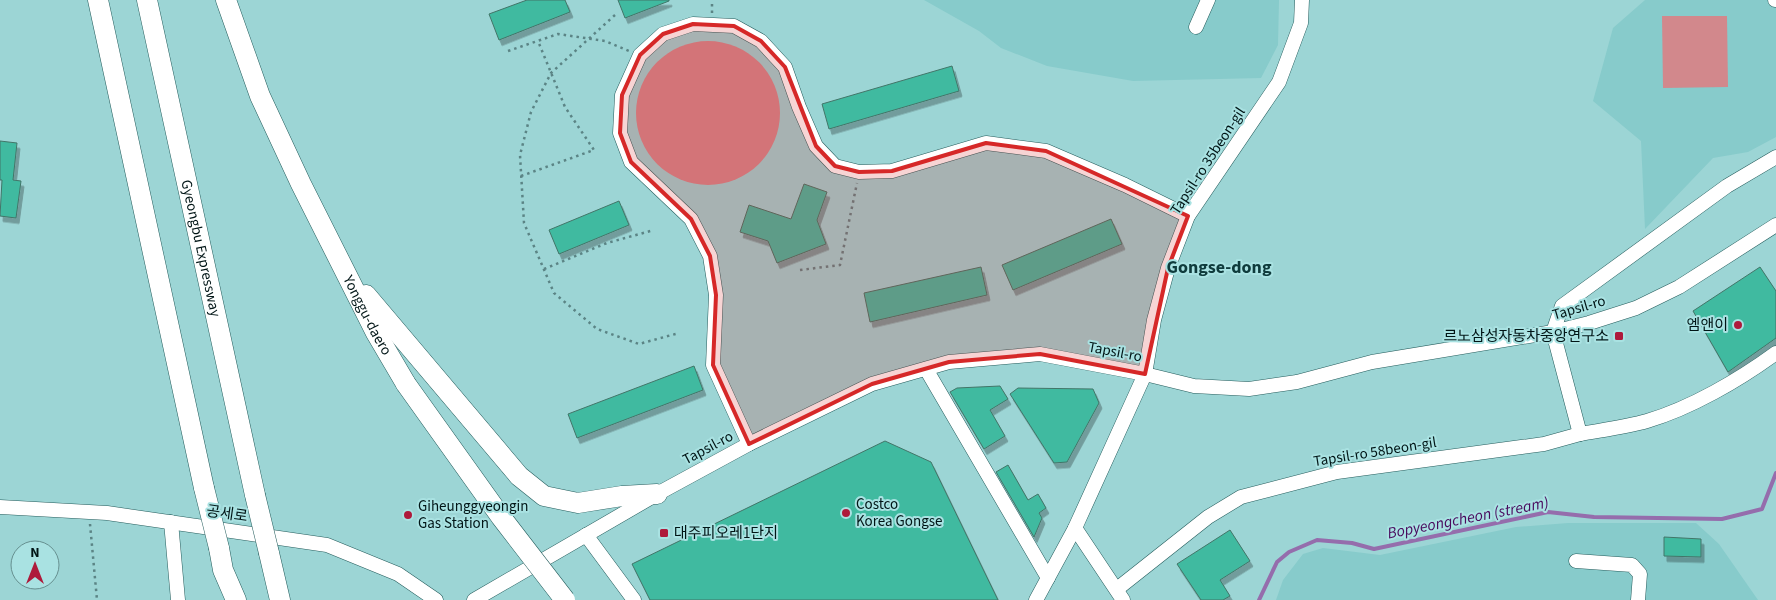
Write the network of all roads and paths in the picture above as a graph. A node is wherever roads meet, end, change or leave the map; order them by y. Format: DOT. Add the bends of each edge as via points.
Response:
graph roads {
  1 [pos="98,0"];
  2 [pos="147,0"];
  3 [pos="226,0"];
  4 [pos="1208,0"];
  5 [pos="1302,0"];
  6 [pos="615,15"];
  7 [pos="1196,27"];
  8 [pos="588,38"];
  9 [pos="538,41"];
  10 [pos="508,51"];
  11 [pos="640,55"];
  12 [pos="551,73"];
  13 [pos="1776,157"];
  14 [pos="859,172"];
  15 [pos="521,176"];
  16 [pos="1188,216"];
  17 [pos="1776,225"];
  18 [pos="654,230"];
  19 [pos="544,270"];
  20 [pos="800,270"];
  21 [pos="346,272"];
  22 [pos="1553,332"];
  23 [pos="679,333"];
  24 [pos="1776,353"];
  25 [pos="926,369"];
  26 [pos="1145,374"];
  27 [pos="1580,434"];
  28 [pos="749,444"];
  29 [pos="657,494"];
  30 [pos="0,507"];
  31 [pos="89,512"];
  32 [pos="171,522"];
  33 [pos="1075,528"];
  34 [pos="586,535"];
  35 [pos="1576,561"];
  36 [pos="223,570"];
  37 [pos="1048,578"];
  38 [pos="1120,594"];
  39 [pos="97,600"];
  40 [pos="178,600"];
  41 [pos="225,600"];
  42 [pos="236,600"];
  43 [pos="280,600"];
  44 [pos="436,600"];
  45 [pos="474,600"];
  46 [pos="566,600"];
  47 [pos="634,600"];
  48 [pos="1036,600"];
  49 [pos="1638,600"];
  1 -- 36 [label="highway, bridge"];
  2 -- 43 [label="highway, Gyeongbu Expressway, bridge"];
  3 -- 21 [label="highway, Yonggu-daero" via="260,96"];
  4 -- 7 [label="street"];
  5 -- 16 [label="street, Tapsil-ro 35beon-gil" via="1301,23 1279,82"];
  6 -- 8 [label="path"];
  8 -- 9 [label="path" via="558,34"];
  8 -- 11 [label="path"];
  8 -- 12 [label="path"];
  9 -- 10 [label="path"];
  9 -- 12 [label="path"];
  11 -- 14 [label="street" via="663,34 693,24 734,26 761,41 785,67 816,146 835,166"];
  11 -- 28 [label="street" via="622,96 620,133 632,162 691,219 710,256 716,296 714,365"];
  12 -- 15 [label="path" via="531,112 520,155"];
  12 -- 15 [label="path" via="565,107 594,150"];
  13 -- 22 [label="street" via="1728,186 1562,306"];
  14 -- 16 [label="street" via="892,171 986,143 1046,151"];
  14 -- 20 [label="path" via="840,265"];
  15 -- 19 [label="path" via="524,223"];
  16 -- 26 [label="street, Tapsil-ro 35beon-gil" via="1163,286"];
  17 -- 22 [label="street, Tapsil-ro" via="1653,300"];
  18 -- 19 [label="path" via="607,243"];
  19 -- 23 [label="path" via="554,293 598,329 639,344"];
  21 -- 29 [label="highway" via="519,476 544,496 578,503"];
  21 -- 46 [label="highway, Yonggu-daero, bridge" via="406,384 500,517"];
  22 -- 26 [label="street, Tapsil-ro" via="1372,362 1297,382 1249,389 1194,386"];
  22 -- 27 [label="street"];
  24 -- 27 [label="street, Tapsil-ro 58beon-gil" via="1698,400 1648,421"];
  25 -- 26 [label="street, Tapsil-ro" via="949,362 1040,354"];
  25 -- 28 [label="street, Tapsil-ro" via="872,384"];
  25 -- 37 [label="street"];
  26 -- 33 [label="street, Tapsil-ro 35beon-gil"];
  27 -- 38 [label="street, Tapsil-ro 58beon-gil" via="1544,444 1337,472 1241,497 1208,517"];
  28 -- 29 [label="street, Tapsil-ro"];
  29 -- 34 [label="street, Tapsil-ro"];
  30 -- 31 [label="street, 공세로"];
  31 -- 32 [label="street, 공세로"];
  31 -- 39 [label="path"];
  32 -- 40 [label="street"];
  32 -- 44 [label="street, 공세로" via="327,544 398,574"];
  33 -- 37 [label="street, Tapsil-ro 35beon-gil"];
  33 -- 38 [label="street"];
  34 -- 45 [label="street, Tapsil-ro"];
  34 -- 47 [label="street"];
  35 -- 49 [label="street" via="1632,565 1640,574"];
  36 -- 41 [label="highway"];
  36 -- 42 [label="highway"];
  37 -- 48 [label="street, Tapsil-ro 35beon-gil"];
}
